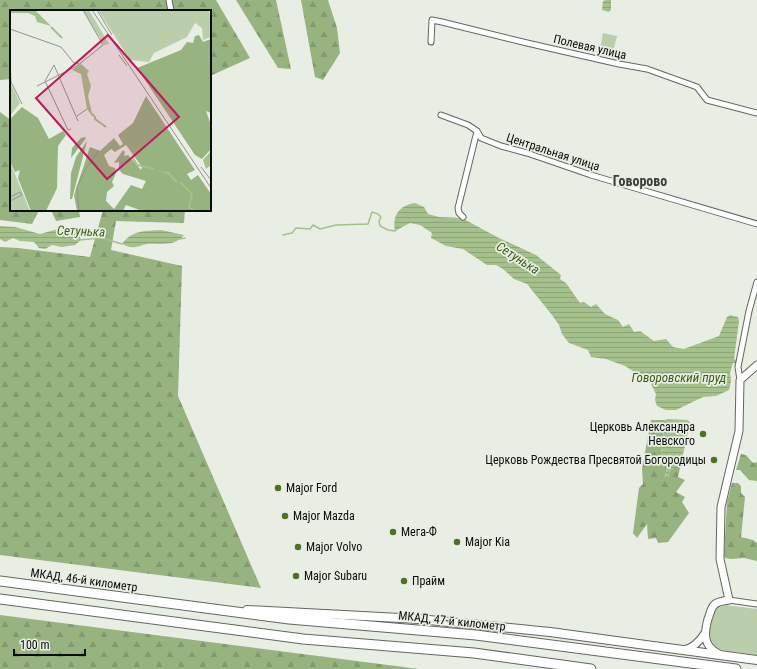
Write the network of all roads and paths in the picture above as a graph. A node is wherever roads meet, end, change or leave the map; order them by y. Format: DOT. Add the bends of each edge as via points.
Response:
graph roads {
  1 [pos="169,0"];
  2 [pos="171,10"];
  3 [pos="431,42"];
  4 [pos="757,113"];
  5 [pos="441,115"];
  6 [pos="477,131"];
  7 [pos="463,217"];
  8 [pos="757,224"];
  9 [pos="757,282"];
  10 [pos="757,365"];
  11 [pos="740,380"];
  12 [pos="0,581"];
  13 [pos="0,599"];
  14 [pos="729,600"];
  15 [pos="165,602"];
  16 [pos="757,604"];
  17 [pos="214,609"];
  18 [pos="705,633"];
  19 [pos="682,650"];
  20 [pos="720,655"];
  21 [pos="757,660"];
  22 [pos="591,669"];
  23 [pos="736,669"];
  1 -- 2 [label="street"];
  3 -- 4 [label="street, Полевая улица" via="432,20 647,69 697,87 707,100"];
  5 -- 6 [label="street, Центральная улица"];
  6 -- 7 [label="street" via="458,208"];
  6 -- 8 [label="street, Центральная улица" via="481,138 501,146"];
  9 -- 11 [label="street" via="738,367"];
  10 -- 11 [label="street"];
  11 -- 14 [label="street" via="739,431 721,507 720,559"];
  12 -- 15 [label="highway, МКАД, 46-й километр"];
  13 -- 22 [label="highway" via="303,639 474,653"];
  14 -- 16 [label="street"];
  14 -- 18 [label="street" via="718,602 711,608"];
  15 -- 17 [label="highway, МКАД, 47-й километр"];
  17 -- 19 [label="main road" via="409,618 550,632"];
  17 -- 23 [label="highway, МКАД, 47-й километр" via="305,621 476,635"];
  18 -- 19 [label="street" via="692,647"];
  18 -- 20 [label="street" via="707,644"];
  19 -- 20 [label="main road"];
  20 -- 21 [label="main road"];
}
